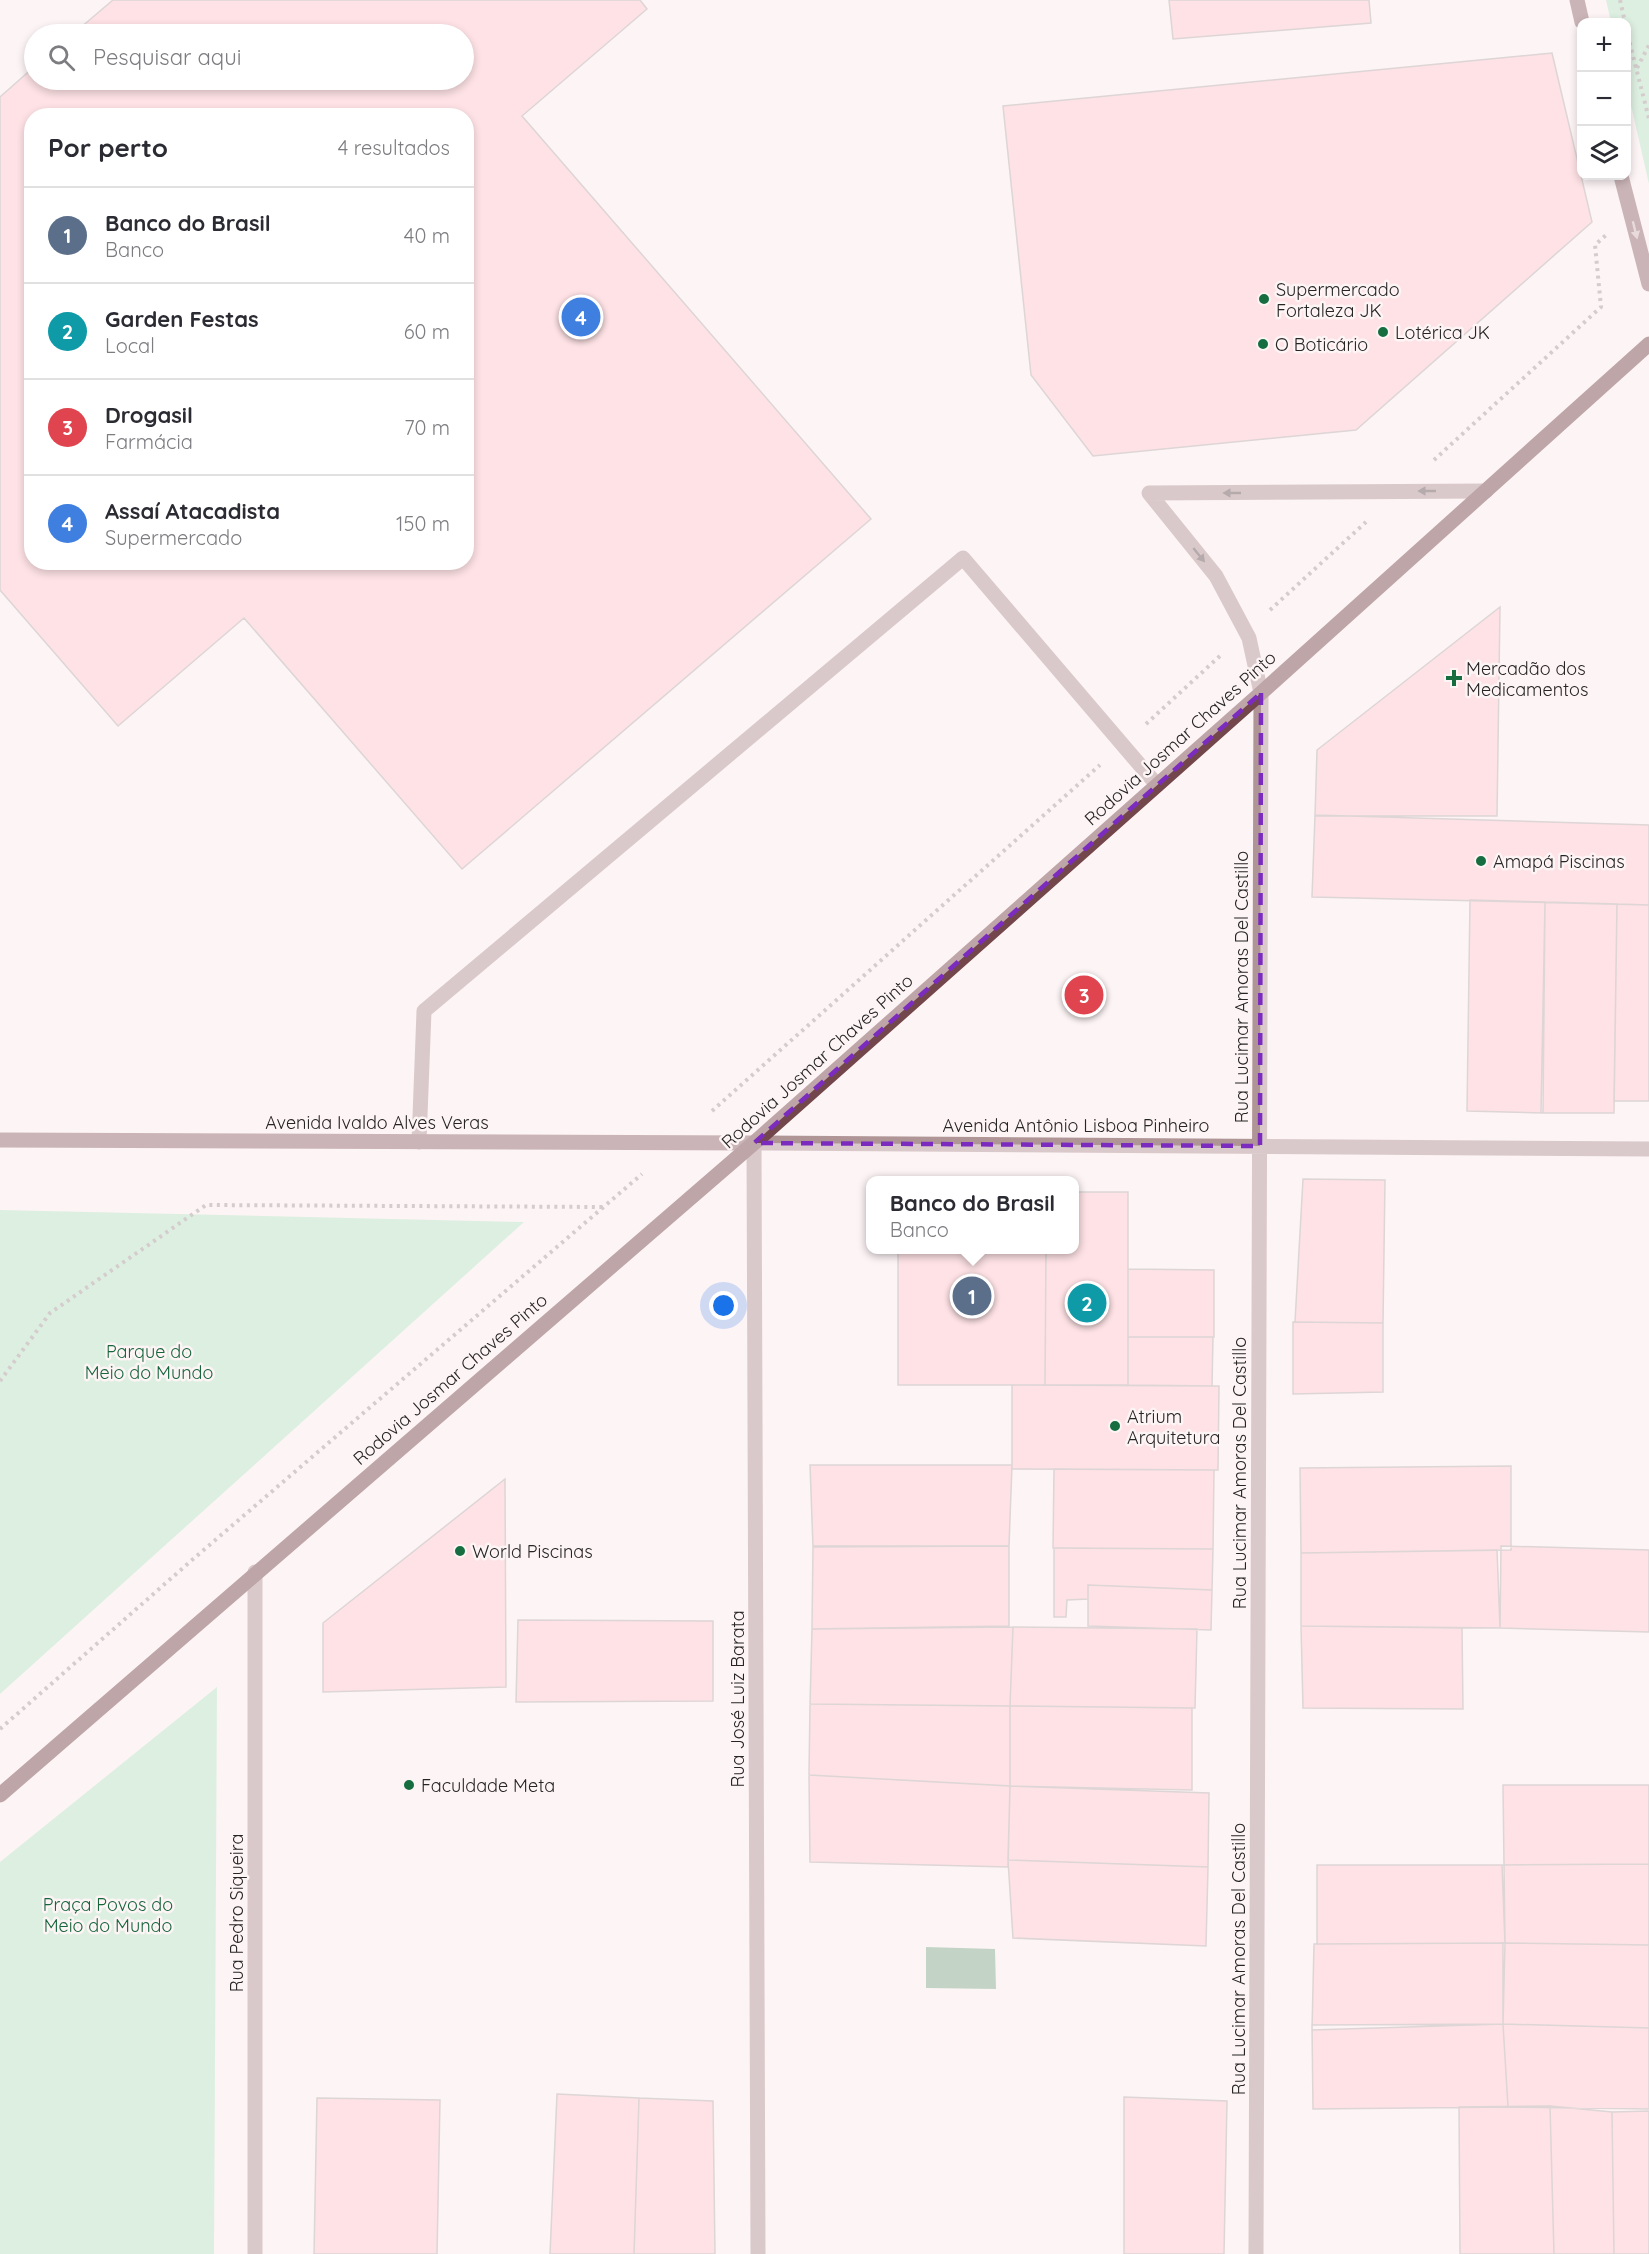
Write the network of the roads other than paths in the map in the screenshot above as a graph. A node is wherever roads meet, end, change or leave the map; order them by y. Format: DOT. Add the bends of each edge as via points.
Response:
graph roads {
  1 [pos="1577,0"];
  2 [pos="1581,18"];
  3 [pos="1622,180"];
  4 [pos="1649,284"];
  5 [pos="1649,344"];
  6 [pos="1486,490"];
  7 [pos="1261,693"];
  8 [pos="1157,785"];
  9 [pos="0,1140"];
  10 [pos="419,1142"];
  11 [pos="754,1143"];
  12 [pos="1260,1146"];
  13 [pos="1649,1149"];
  14 [pos="255,1572"];
  15 [pos="0,1795"];
  16 [pos="255,2254"];
  17 [pos="758,2254"];
  18 [pos="1256,2254"];
  1 -- 2 [label="main road"];
  3 -- 4 [label="main road, one-way"];
  5 -- 6 [label="main road, Rodovia Josmar Chaves Pinto"];
  6 -- 7 [label="main road, Rodovia Josmar Chaves Pinto"];
  6 -- 7 [label="street, Rua Lucimar Amoras Del Castillo, one-way" via="1149,494 1216,576 1246,632"];
  7 -- 8 [label="main road, Rodovia Josmar Chaves Pinto"];
  7 -- 12 [label="street, Rua Lucimar Amoras Del Castillo"];
  8 -- 10 [label="street" via="963,558 423,1011"];
  8 -- 11 [label="main road, Rodovia Josmar Chaves Pinto"];
  9 -- 10 [label="main road, Avenida Ivaldo Alves Veras"];
  10 -- 11 [label="main road, Avenida Ivaldo Alves Veras"];
  11 -- 12 [label="street, Avenida Antônio Lisboa Pinheiro"];
  11 -- 14 [label="main road, Rodovia Josmar Chaves Pinto"];
  11 -- 17 [label="street, Rua José Luiz Barata"];
  12 -- 13 [label="street, Avenida Antônio Lisboa Pinheiro"];
  12 -- 18 [label="street, Rua Lucimar Amoras Del Castillo"];
  14 -- 15 [label="main road, Rodovia Josmar Chaves Pinto"];
  14 -- 16 [label="street, Rua Pedro Siqueira"];
}
